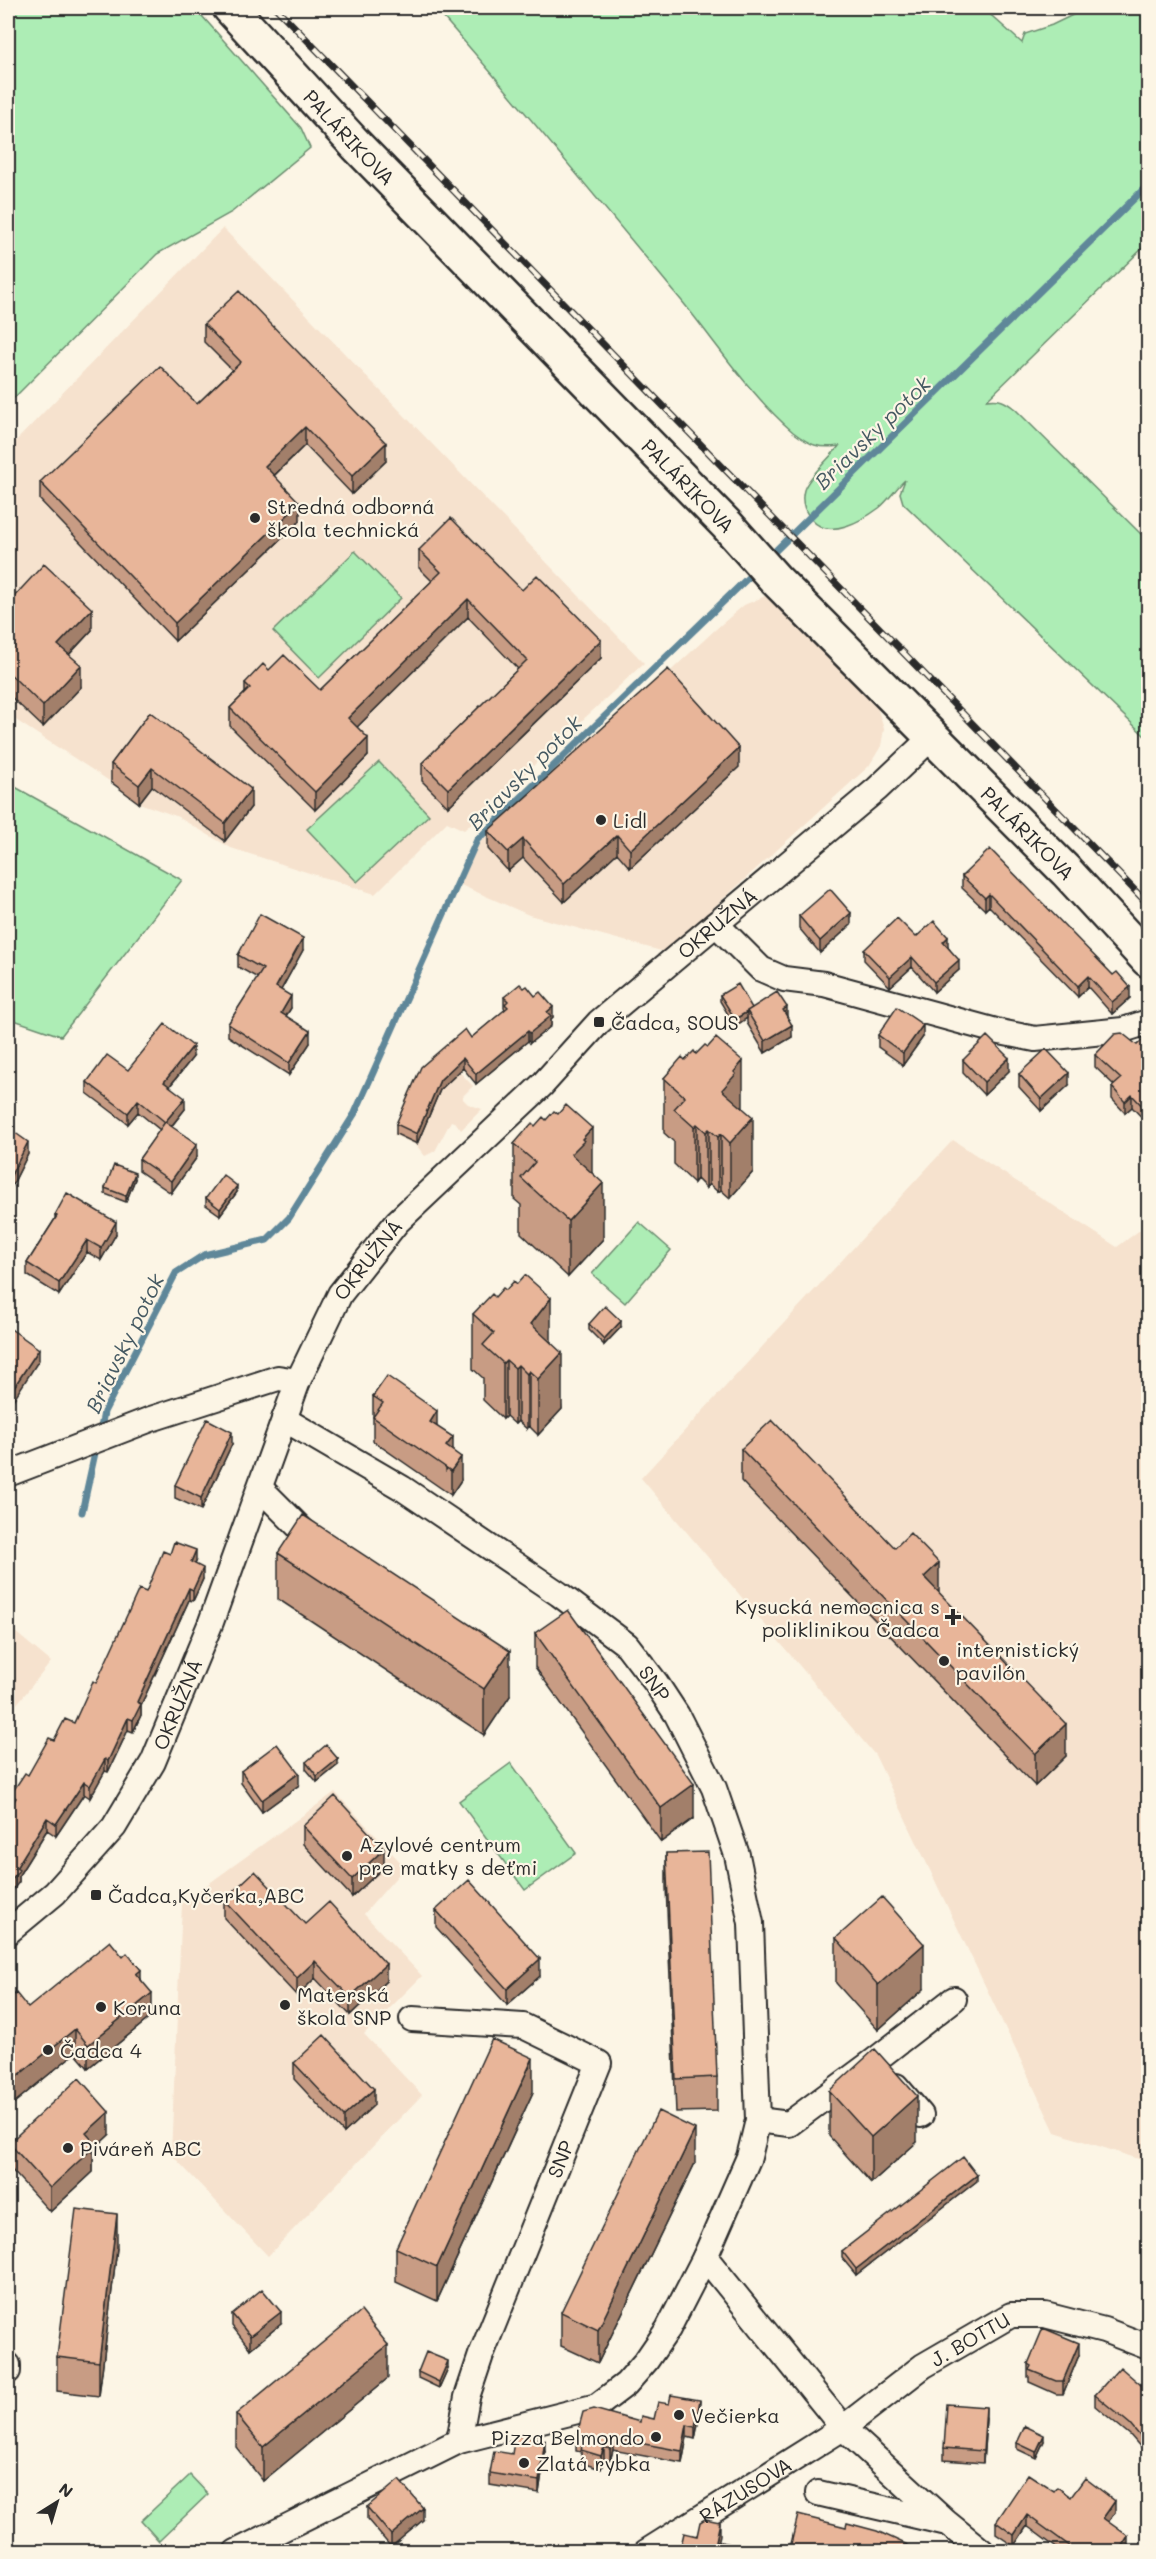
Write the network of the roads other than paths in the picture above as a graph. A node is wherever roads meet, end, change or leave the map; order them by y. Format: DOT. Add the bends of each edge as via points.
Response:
graph roads {
  1 [pos="230,8"];
  2 [pos="934,735"];
  3 [pos="716,924"];
  4 [pos="1149,960"];
  5 [pos="1149,1022"];
  6 [pos="298,1381"];
  7 [pos="284,1419"];
  8 [pos="8,1474"];
  9 [pos="260,1488"];
  10 [pos="343,1560"];
  11 [pos="8,1932"];
  12 [pos="954,1999"];
  13 [pos="412,2019"];
  14 [pos="874,2061"];
  15 [pos="921,2115"];
  16 [pos="758,2120"];
  17 [pos="705,2257"];
  18 [pos="1149,2347"];
  19 [pos="8,2365"];
  20 [pos="8,2371"];
  21 [pos="843,2428"];
  22 [pos="459,2441"];
  23 [pos="818,2493"];
  24 [pos="946,2522"];
  25 [pos="236,2552"];
  26 [pos="646,2552"];
  27 [pos="983,2552"];
  1 -- 2 [label="main road, PALÁRIKOVA" via="357,146 776,580"];
  2 -- 3 [label="street, OKRUŽNÁ" via="877,789"];
  2 -- 4 [label="main road, PALÁRIKOVA"];
  3 -- 5 [label="street" via="761,969 784,978 824,984 1000,1032 1035,1039 1123,1030"];
  3 -- 6 [label="street, OKRUŽNÁ" via="599,1022 542,1085 397,1222 340,1294"];
  6 -- 7 [label="street, OKRUŽNÁ"];
  6 -- 8 [label="street" via="278,1378 151,1419"];
  7 -- 9 [label="street, OKRUŽNÁ"];
  7 -- 16 [label="street, SNP" via="402,1488 559,1594 627,1645 656,1683 714,1788 737,1855 751,1923"];
  9 -- 10 [label="street" via="313,1541"];
  9 -- 11 [label="street, OKRUŽNÁ" via="211,1622 153,1762 114,1827 55,1893"];
  12 -- 14 [label="street"];
  13 -- 22 [label="street, SNP" via="523,2026 599,2063 481,2355 467,2397"];
  14 -- 15 [label="street"];
  14 -- 16 [label="street" via="789,2124"];
  16 -- 17 [label="street, SNP" via="749,2157"];
  17 -- 21 [label="street"];
  17 -- 22 [label="street, SNP" via="668,2329 646,2361 626,2384 597,2406"];
  18 -- 21 [label="street, J. BOTTU" via="1104,2330 1045,2315 1011,2314 923,2366"];
  19 -- 20 [label="street"];
  21 -- 24 [label="street"];
  21 -- 26 [label="street, RÁZUSOVA"];
  22 -- 25 [label="street, SNP"];
  23 -- 24 [label="street"];
  24 -- 27 [label="street"];
}
